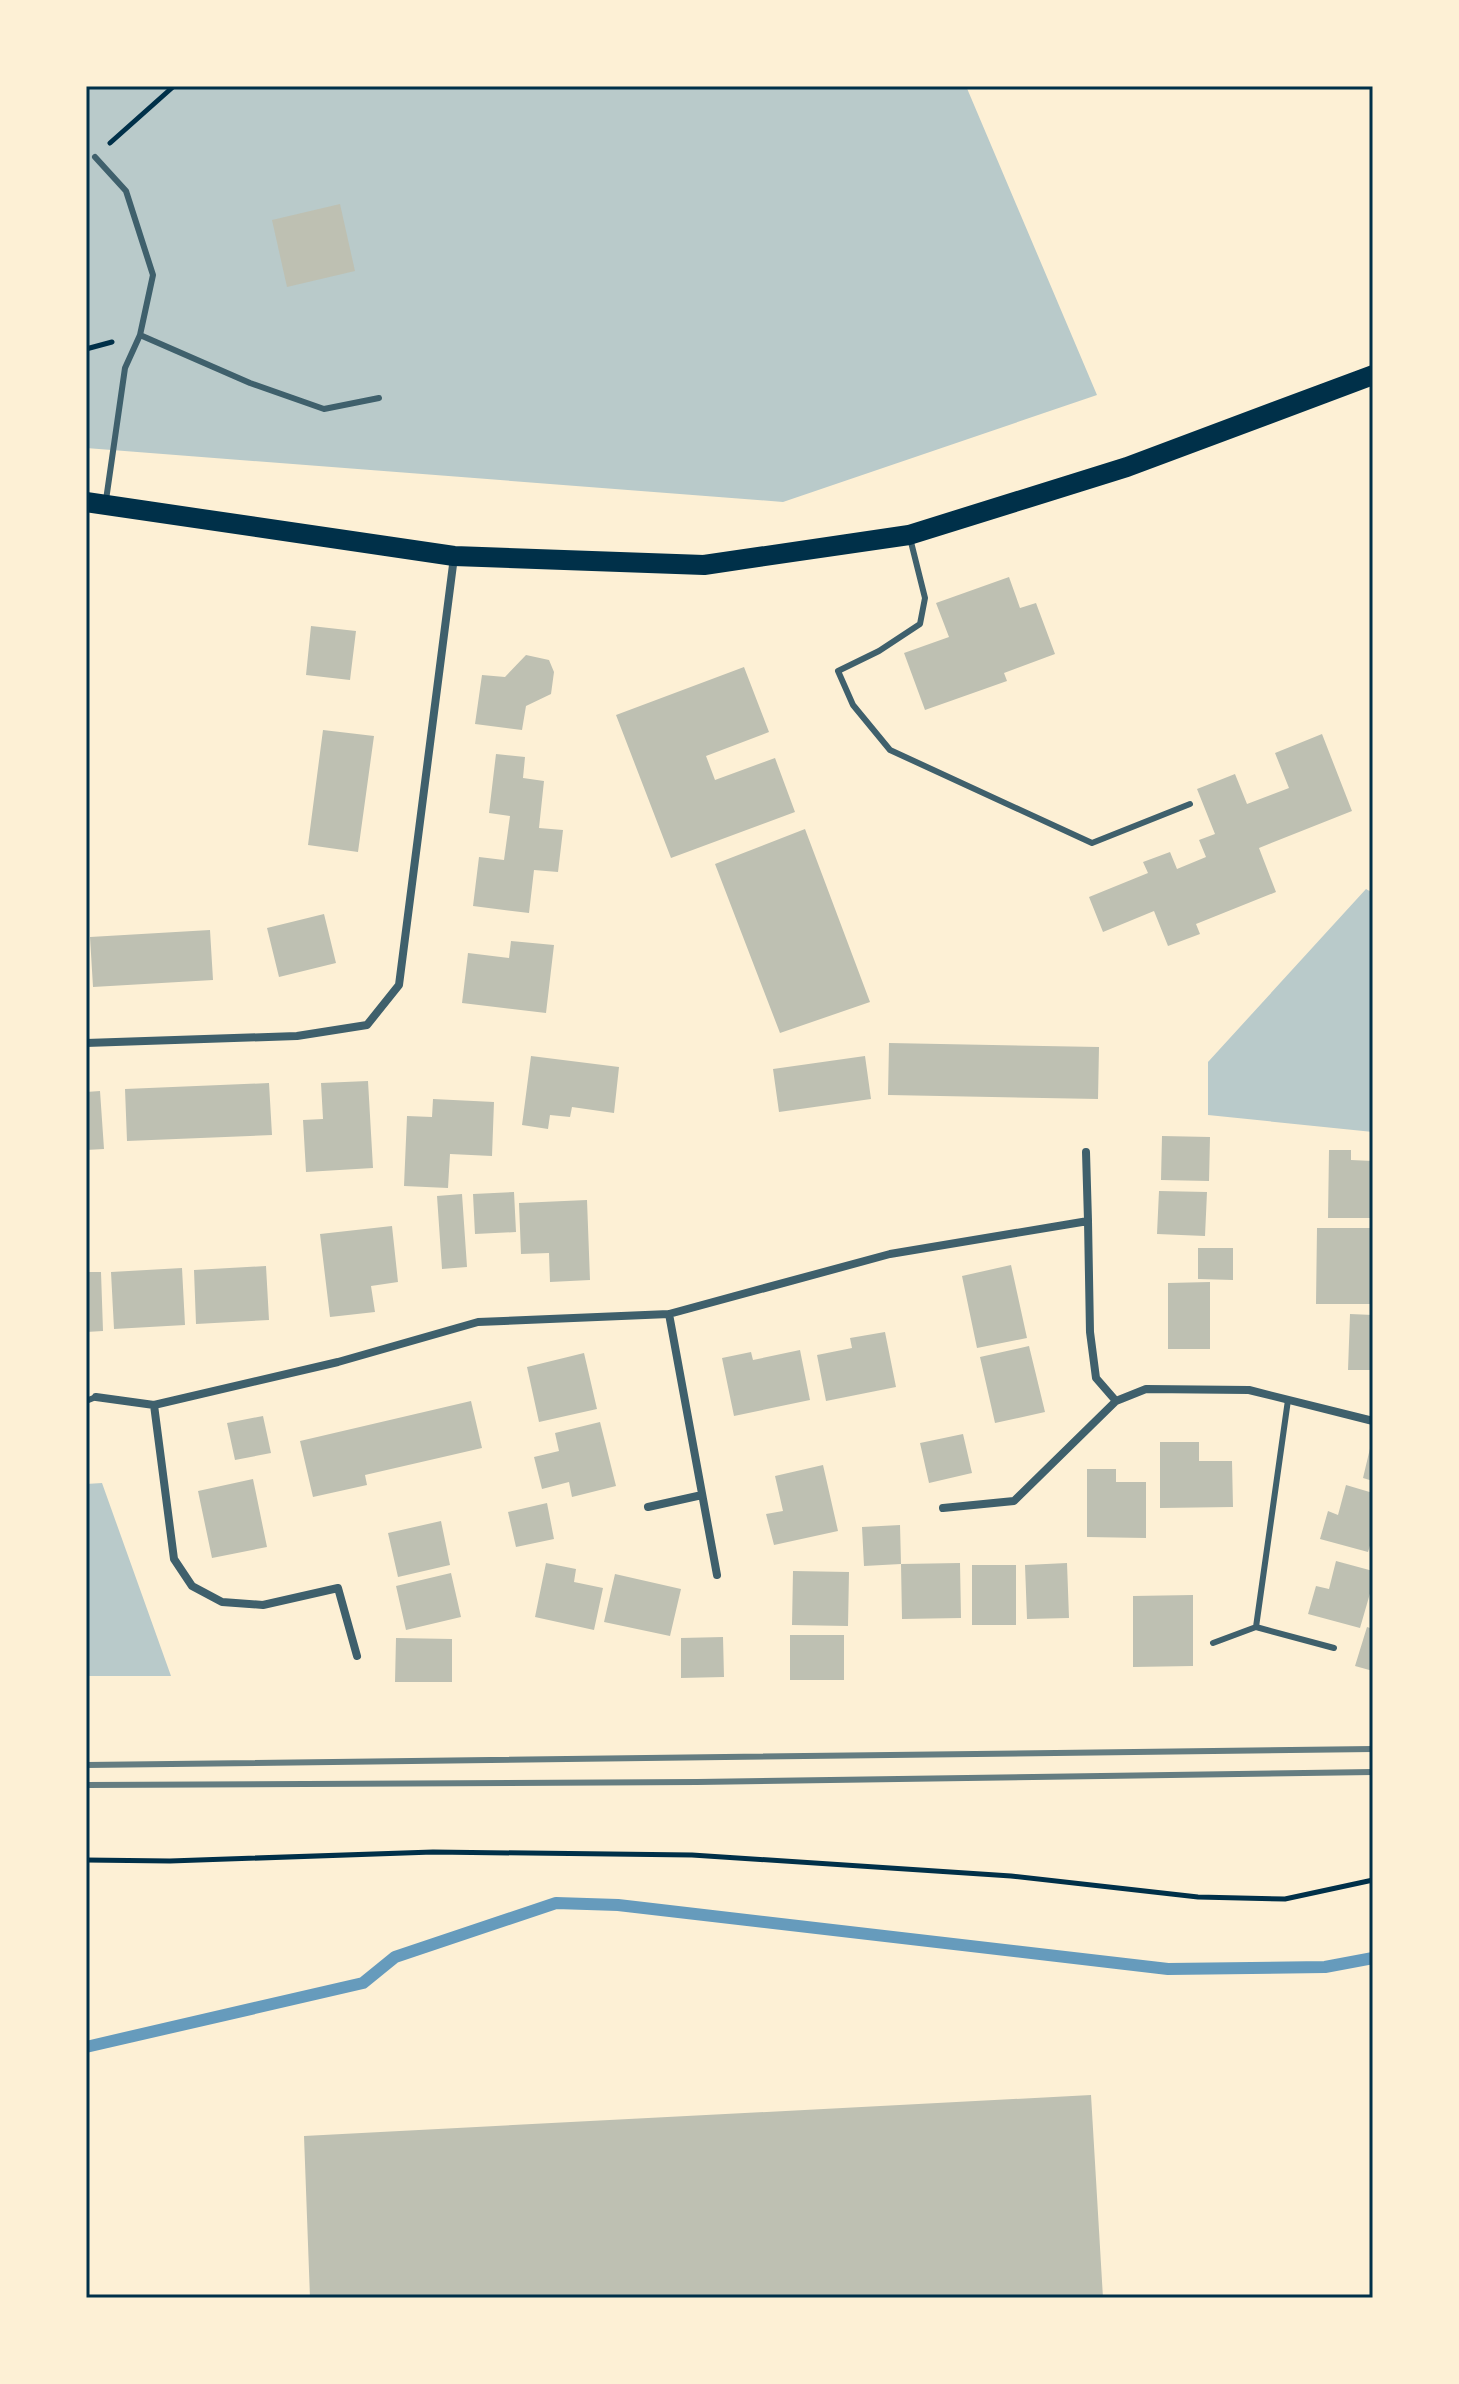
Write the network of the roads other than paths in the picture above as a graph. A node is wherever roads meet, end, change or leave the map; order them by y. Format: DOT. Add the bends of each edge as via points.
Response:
graph roads {
  1 [pos="95,157"];
  2 [pos="140,335"];
  3 [pos="1373,375"];
  4 [pos="379,398"];
  5 [pos="96,502"];
  6 [pos="909,535"];
  7 [pos="454,556"];
  8 [pos="1190,804"];
  9 [pos="86,1043"];
  10 [pos="1086,1152"];
  11 [pos="1088,1221"];
  12 [pos="669,1314"];
  13 [pos="96,1397"];
  14 [pos="1288,1400"];
  15 [pos="86,1401"];
  16 [pos="1116,1401"];
  17 [pos="154,1405"];
  18 [pos="1373,1421"];
  19 [pos="702,1495"];
  20 [pos="648,1507"];
  21 [pos="943,1508"];
  22 [pos="717,1575"];
  23 [pos="1256,1627"];
  24 [pos="1213,1643"];
  25 [pos="1334,1648"];
  26 [pos="357,1656"];
  1 -- 2 [label="lane" via="126,191 153,275"];
  2 -- 4 [label="lane" via="324,409"];
  2 -- 5 [label="lane" via="125,368"];
  3 -- 6 [label="main road" via="1127,467"];
  5 -- 7 [label="main road"];
  6 -- 7 [label="main road" via="704,565"];
  6 -- 8 [label="lane" via="925,598 920,624 838,671 853,705 890,750 1092,843"];
  7 -- 9 [label="street" via="399,985 367,1025 297,1036"];
  10 -- 11 [label="street"];
  11 -- 12 [label="street" via="890,1254"];
  11 -- 16 [label="street" via="1096,1378"];
  12 -- 17 [label="street" via="478,1322 338,1362"];
  12 -- 19 [label="street"];
  13 -- 15 [label="lane"];
  13 -- 17 [label="street"];
  14 -- 16 [label="street" via="1249,1390 1146,1389"];
  14 -- 18 [label="street"];
  14 -- 23 [label="lane"];
  16 -- 21 [label="street" via="1014,1501"];
  17 -- 26 [label="street" via="174,1559 192,1586 222,1602 263,1605 338,1588"];
  19 -- 20 [label="street"];
  19 -- 22 [label="street"];
  23 -- 24 [label="lane"];
  23 -- 25 [label="lane"];
}
